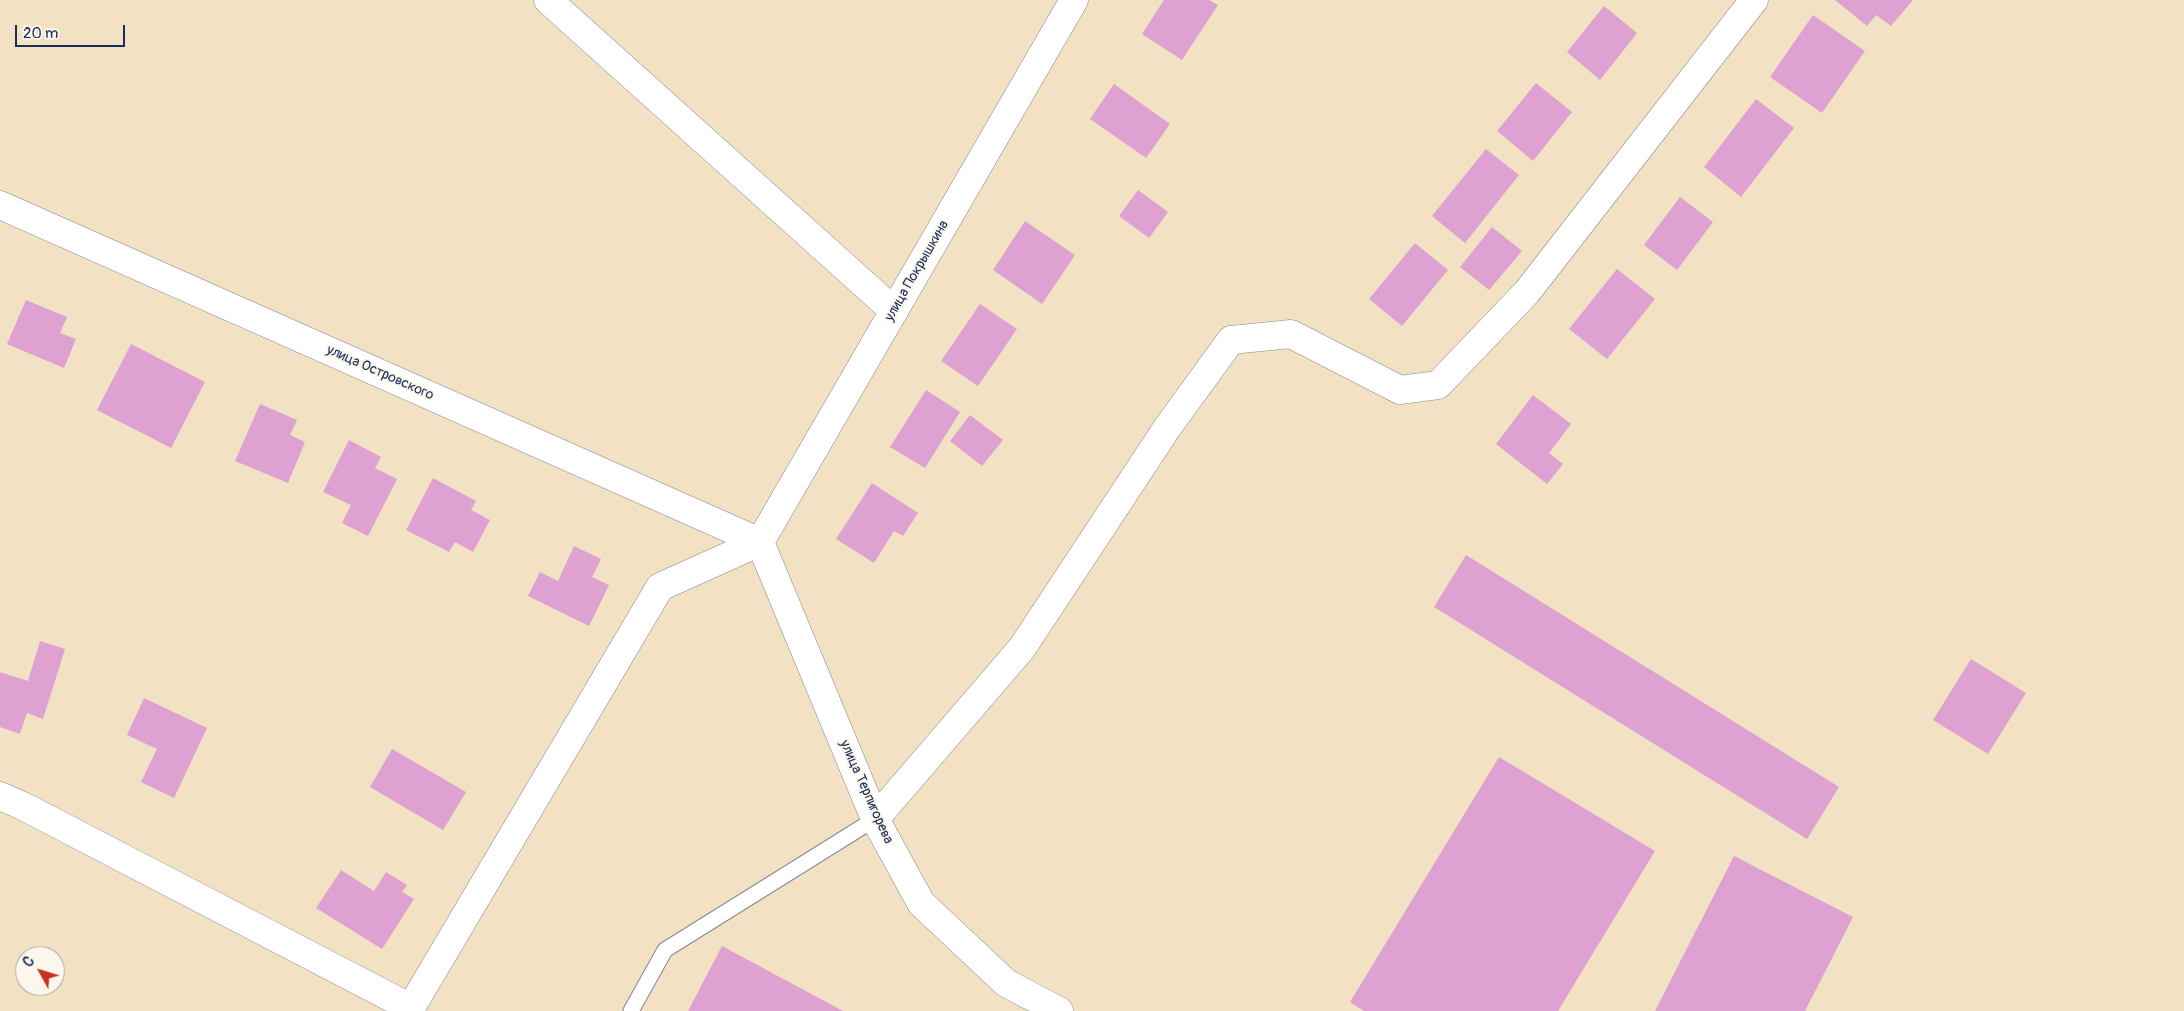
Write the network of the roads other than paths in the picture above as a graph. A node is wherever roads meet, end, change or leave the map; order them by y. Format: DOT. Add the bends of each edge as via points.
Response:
graph roads {
  1 [pos="548,0"];
  2 [pos="1074,0"];
  3 [pos="1754,0"];
  4 [pos="0,205"];
  5 [pos="894,311"];
  6 [pos="760,542"];
  7 [pos="0,796"];
  8 [pos="875,819"];
  9 [pos="410,1009"];
  10 [pos="631,1011"];
  11 [pos="1059,1011"];
  1 -- 5 [label="street"];
  2 -- 5 [label="street, улица Покрышкина"];
  3 -- 8 [label="street" via="1527,292 1438,386 1400,390 1291,334 1231,340 1167,428 1022,648"];
  4 -- 6 [label="street, улица Островского"];
  5 -- 6 [label="street, улица Покрышкина"];
  6 -- 8 [label="street, улица Терпигорева"];
  6 -- 9 [label="street" via="660,587"];
  7 -- 9 [label="street"];
  8 -- 10 [label="lane" via="665,950"];
  8 -- 11 [label="street, улица Терпигорева" via="920,903 1006,983"];
}
